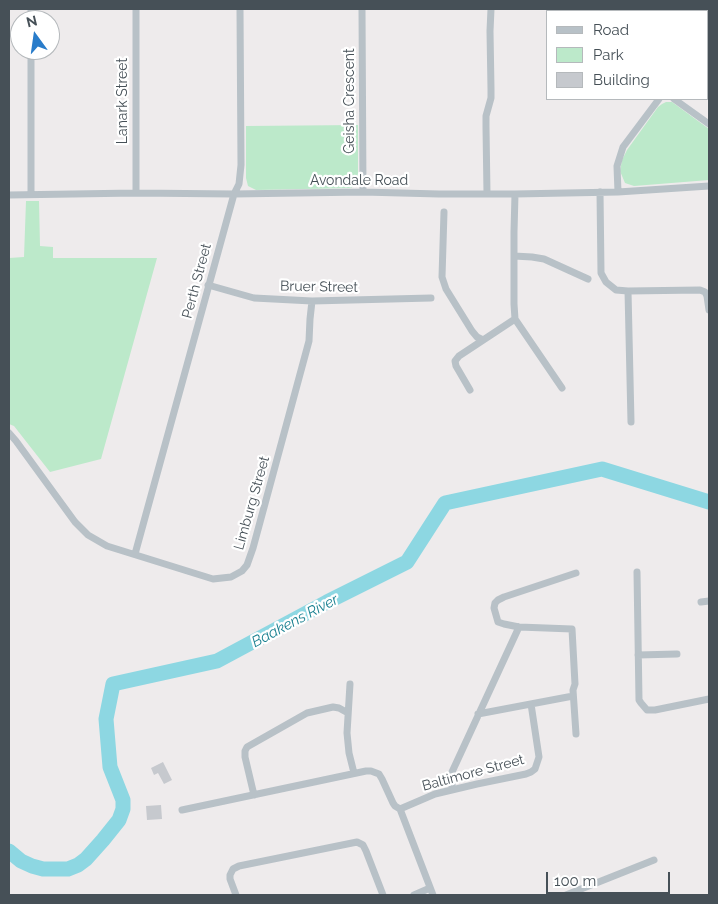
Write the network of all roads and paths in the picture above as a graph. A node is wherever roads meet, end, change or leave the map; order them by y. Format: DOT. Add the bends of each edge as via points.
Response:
graph roads {
  1 [pos="136,9"];
  2 [pos="240,9"];
  3 [pos="362,9"];
  4 [pos="491,9"];
  5 [pos="31,60"];
  6 [pos="658,100"];
  7 [pos="675,100"];
  8 [pos="709,124"];
  9 [pos="709,186"];
  10 [pos="363,192"];
  11 [pos="600,192"];
  12 [pos="618,192"];
  13 [pos="136,193"];
  14 [pos="9,194"];
  15 [pos="31,194"];
  16 [pos="234,194"];
  17 [pos="487,194"];
  18 [pos="515,194"];
  19 [pos="444,212"];
  20 [pos="514,256"];
  21 [pos="588,279"];
  22 [pos="208,286"];
  23 [pos="628,291"];
  24 [pos="431,298"];
  25 [pos="312,301"];
  26 [pos="709,310"];
  27 [pos="516,319"];
  28 [pos="483,340"];
  29 [pos="562,388"];
  30 [pos="470,390"];
  31 [pos="631,422"];
  32 [pos="9,433"];
  33 [pos="135,554"];
  34 [pos="637,572"];
  35 [pos="576,574"];
  36 [pos="709,601"];
  37 [pos="700,602"];
  38 [pos="519,627"];
  39 [pos="638,654"];
  40 [pos="677,654"];
  41 [pos="350,684"];
  42 [pos="573,696"];
  43 [pos="709,699"];
  44 [pos="531,704"];
  45 [pos="348,713"];
  46 [pos="478,714"];
  47 [pos="576,734"];
  48 [pos="354,773"];
  49 [pos="452,790"];
  50 [pos="254,795"];
  51 [pos="400,809"];
  52 [pos="182,810"];
  53 [pos="654,860"];
  54 [pos="432,892"];
  55 [pos="236,895"];
  56 [pos="383,895"];
  57 [pos="414,895"];
  58 [pos="566,895"];
  1 -- 13 [label="street, Lanark Street"];
  2 -- 16 [label="street, Perth Street" via="241,165"];
  3 -- 10 [label="street, Geisha Crescent"];
  4 -- 17 [label="street" via="491,98 486,116"];
  5 -- 15 [label="street"];
  6 -- 12 [label="street" via="623,147 617,166"];
  7 -- 8 [label="street"];
  9 -- 12 [label="street, Avondale Road"];
  10 -- 16 [label="street, Avondale Road"];
  10 -- 17 [label="street, Avondale Road"];
  11 -- 12 [label="street, Avondale Road"];
  11 -- 18 [label="street, Avondale Road"];
  11 -- 23 [label="street" via="601,273 616,290"];
  13 -- 15 [label="street, Avondale Road"];
  13 -- 16 [label="street, Avondale Road"];
  14 -- 15 [label="street, Avondale Road"];
  16 -- 22 [label="street, Perth Street"];
  17 -- 18 [label="street, Avondale Road"];
  18 -- 20 [label="street"];
  19 -- 28 [label="street" via="442,277 472,331"];
  20 -- 21 [label="street" via="544,259"];
  20 -- 27 [label="street"];
  22 -- 25 [label="street, Bruer Street" via="254,298"];
  22 -- 33 [label="street, Perth Street"];
  23 -- 26 [label="street" via="700,290 707,296"];
  23 -- 31 [label="street"];
  24 -- 25 [label="street, Bruer Street"];
  25 -- 33 [label="street, Limburg Street" via="309,341 247,564 231,577 213,579"];
  27 -- 28 [label="street"];
  27 -- 29 [label="street"];
  28 -- 30 [label="street" via="455,361"];
  32 -- 33 [label="street, Limburg Street" via="88,535 108,546"];
  34 -- 39 [label="street"];
  35 -- 38 [label="street" via="498,600 494,608 498,622"];
  36 -- 37 [label="street"];
  38 -- 42 [label="street" via="572,629"];
  38 -- 46 [label="street"];
  39 -- 40 [label="street"];
  39 -- 43 [label="street" via="639,700 647,710"];
  41 -- 45 [label="street"];
  42 -- 44 [label="street"];
  42 -- 47 [label="street"];
  44 -- 46 [label="street"];
  44 -- 49 [label="street, Baltimore Street" via="538,750 535,769 526,774"];
  45 -- 48 [label="street" via="348,743"];
  45 -- 50 [label="street" via="334,707 307,713 247,747 245,757"];
  46 -- 49 [label="street" via="452,772"];
  48 -- 50 [label="street"];
  48 -- 51 [label="street" via="379,774 392,803"];
  49 -- 51 [label="street, Baltimore Street"];
  50 -- 52 [label="street"];
  51 -- 54 [label="street"];
  53 -- 58 [label="street"];
  54 -- 57 [label="street"];
  55 -- 56 [label="street" via="230,875 239,866 357,842 366,851"];
}
